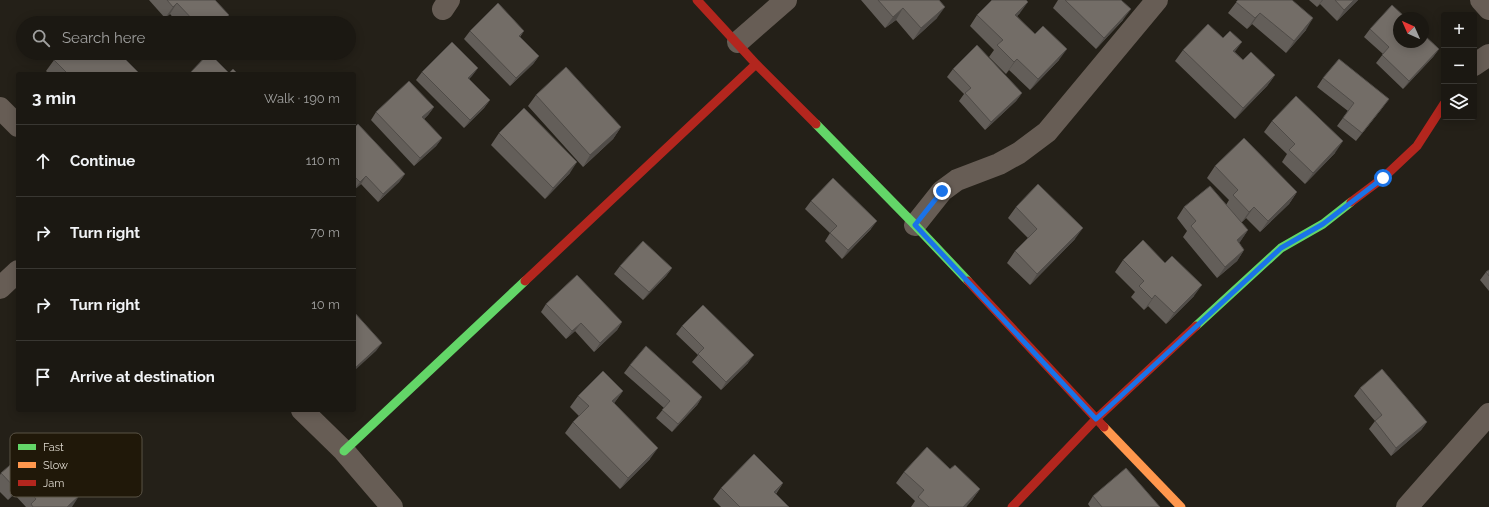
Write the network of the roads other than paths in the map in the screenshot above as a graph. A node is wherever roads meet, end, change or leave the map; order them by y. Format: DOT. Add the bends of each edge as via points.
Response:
graph roads {
  1 [pos="697,0"];
  2 [pos="786,0"];
  3 [pos="1157,0"];
  4 [pos="1481,0"];
  5 [pos="1489,9"];
  6 [pos="738,42"];
  7 [pos="1489,55"];
  8 [pos="1477,63"];
  9 [pos="756,64"];
  10 [pos="0,108"];
  11 [pos="1441,109"];
  12 [pos="16,124"];
  13 [pos="915,225"];
  14 [pos="16,273"];
  15 [pos="0,288"];
  16 [pos="304,412"];
  17 [pos="1489,414"];
  18 [pos="1096,419"];
  19 [pos="344,451"];
  20 [pos="392,507"];
  21 [pos="1012,507"];
  22 [pos="1181,507"];
  23 [pos="1407,507"];
  1 -- 6 [label="street"];
  2 -- 6 [label="street"];
  3 -- 13 [label="street" via="1047,132 999,164 957,180 942,191"];
  4 -- 5 [label="street"];
  6 -- 9 [label="street"];
  7 -- 8 [label="street"];
  9 -- 13 [label="street"];
  9 -- 19 [label="street"];
  10 -- 12 [label="street"];
  11 -- 18 [label="street" via="1417,146 1383,178 1323,224 1281,248"];
  13 -- 18 [label="street"];
  14 -- 15 [label="street"];
  16 -- 19 [label="street"];
  17 -- 23 [label="street"];
  18 -- 21 [label="street"];
  18 -- 22 [label="street"];
  19 -- 20 [label="street"];
}
